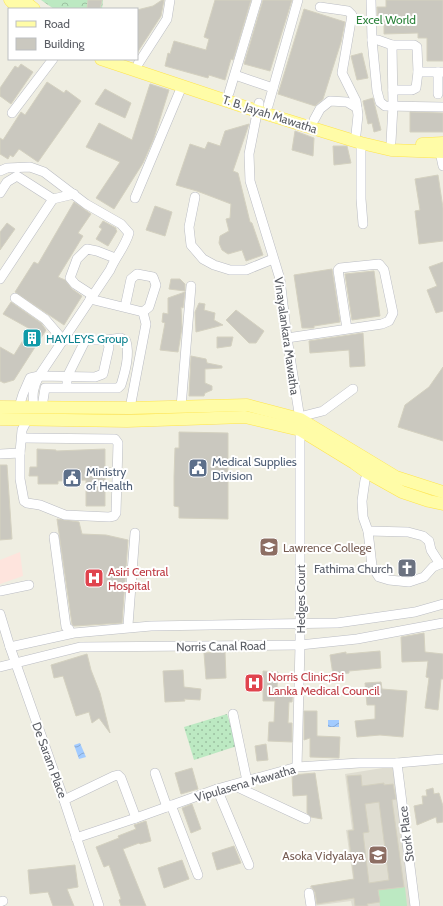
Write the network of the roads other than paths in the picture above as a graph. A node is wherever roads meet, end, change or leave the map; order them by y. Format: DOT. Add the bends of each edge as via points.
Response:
graph roads {
  1 [pos="10,0"];
  2 [pos="23,0"];
  3 [pos="170,0"];
  4 [pos="257,0"];
  5 [pos="298,0"];
  6 [pos="371,0"];
  7 [pos="320,7"];
  8 [pos="18,8"];
  9 [pos="33,8"];
  10 [pos="372,40"];
  11 [pos="392,45"];
  12 [pos="52,60"];
  13 [pos="103,60"];
  14 [pos="126,60"];
  15 [pos="138,64"];
  16 [pos="418,72"];
  17 [pos="440,72"];
  18 [pos="235,75"];
  19 [pos="182,86"];
  20 [pos="273,88"];
  21 [pos="392,90"];
  22 [pos="229,94"];
  23 [pos="438,94"];
  24 [pos="393,106"];
  25 [pos="261,107"];
  26 [pos="443,107"];
  27 [pos="357,108"];
  28 [pos="12,113"];
  29 [pos="314,120"];
  30 [pos="358,138"];
  31 [pos="391,142"];
  32 [pos="442,149"];
  33 [pos="443,166"];
  34 [pos="4,169"];
  35 [pos="0,193"];
  36 [pos="74,194"];
  37 [pos="135,198"];
  38 [pos="195,198"];
  39 [pos="53,199"];
  40 [pos="363,224"];
  41 [pos="115,258"];
  42 [pos="273,259"];
  43 [pos="0,279"];
  44 [pos="191,286"];
  45 [pos="91,297"];
  46 [pos="15,298"];
  47 [pos="125,307"];
  48 [pos="143,312"];
  49 [pos="347,329"];
  50 [pos="287,338"];
  51 [pos="63,340"];
  52 [pos="86,340"];
  53 [pos="106,340"];
  54 [pos="39,376"];
  55 [pos="67,377"];
  56 [pos="67,388"];
  57 [pos="353,389"];
  58 [pos="0,407"];
  59 [pos="19,407"];
  60 [pos="38,407"];
  61 [pos="181,407"];
  62 [pos="130,408"];
  63 [pos="0,419"];
  64 [pos="27,420"];
  65 [pos="300,422"];
  66 [pos="22,438"];
  67 [pos="20,453"];
  68 [pos="0,454"];
  69 [pos="368,473"];
  70 [pos="440,490"];
  71 [pos="443,504"];
  72 [pos="368,531"];
  73 [pos="136,533"];
  74 [pos="54,537"];
  75 [pos="442,564"];
  76 [pos="29,585"];
  77 [pos="0,591"];
  78 [pos="443,604"];
  79 [pos="0,614"];
  80 [pos="443,623"];
  81 [pos="300,624"];
  82 [pos="128,625"];
  83 [pos="151,626"];
  84 [pos="69,629"];
  85 [pos="46,638"];
  86 [pos="300,645"];
  87 [pos="10,647"];
  88 [pos="16,663"];
  89 [pos="0,667"];
  90 [pos="233,714"];
  91 [pos="443,759"];
  92 [pos="397,763"];
  93 [pos="297,767"];
  94 [pos="155,773"];
  95 [pos="247,781"];
  96 [pos="233,785"];
  97 [pos="217,789"];
  98 [pos="64,800"];
  99 [pos="169,806"];
  100 [pos="136,818"];
  101 [pos="306,819"];
  102 [pos="76,838"];
  103 [pos="249,865"];
  104 [pos="198,875"];
  105 [pos="309,893"];
  106 [pos="99,906"];
  107 [pos="311,906"];
  108 [pos="415,906"];
  1 -- 8 [label="main road"];
  2 -- 9 [label="main road"];
  3 -- 15 [label="street" via="167,19"];
  4 -- 18 [label="street"];
  5 -- 20 [label="street, Vinayalankara Mawatha"];
  6 -- 10 [label="street"];
  7 -- 27 [label="street" via="348,11 352,15 342,73"];
  10 -- 11 [label="street"];
  10 -- 24 [label="street" via="378,99 382,105"];
  11 -- 16 [label="street" via="416,46"];
  11 -- 21 [label="street"];
  12 -- 28 [label="street"];
  13 -- 19 [label="main road, T. B. Jayah Mawatha"];
  14 -- 15 [label="main road, T. B. Jayah Mawatha"];
  15 -- 22 [label="main road, T. B. Jayah Mawatha"];
  16 -- 17 [label="street"];
  16 -- 21 [label="street" via="416,88"];
  17 -- 23 [label="street"];
  18 -- 20 [label="street"];
  18 -- 22 [label="street"];
  19 -- 25 [label="main road, T. B. Jayah Mawatha"];
  19 -- 37 [label="street"];
  20 -- 25 [label="street, Vinayalankara Mawatha"];
  21 -- 24 [label="street"];
  22 -- 25 [label="main road, T. B. Jayah Mawatha"];
  24 -- 26 [label="street"];
  24 -- 31 [label="street"];
  25 -- 29 [label="main road, T. B. Jayah Mawatha"];
  25 -- 30 [label="main road, T. B. Jayah Mawatha"];
  25 -- 42 [label="street, Vinayalankara Mawatha" via="249,154 250,181"];
  27 -- 29 [label="street" via="347,102 330,101 320,109"];
  27 -- 30 [label="street"];
  29 -- 30 [label="main road, T. B. Jayah Mawatha"];
  30 -- 31 [label="main road, T. B. Jayah Mawatha"];
  30 -- 32 [label="main road, T. B. Jayah Mawatha" via="391,150"];
  30 -- 40 [label="street"];
  31 -- 32 [label="main road, T. B. Jayah Mawatha"];
  32 -- 33 [label="street"];
  34 -- 36 [label="street" via="30,167 44,172"];
  35 -- 39 [label="street" via="6,182 17,176"];
  36 -- 39 [label="street"];
  36 -- 41 [label="street" via="121,224 129,233 126,243"];
  38 -- 42 [label="street" via="189,226 191,245 203,259 230,270 246,270"];
  39 -- 43 [label="street"];
  41 -- 45 [label="street" via="110,270"];
  41 -- 45 [label="street" via="88,249 77,259 70,278"];
  42 -- 50 [label="street, Vinayalankara Mawatha" via="280,279"];
  44 -- 61 [label="street"];
  45 -- 47 [label="street"];
  45 -- 51 [label="street"];
  46 -- 51 [label="street" via="44,319"];
  47 -- 48 [label="street"];
  47 -- 48 [label="street" via="131,279 137,274 153,277 156,285 149,307"];
  48 -- 62 [label="street" via="146,324"];
  49 -- 49 [label="street" via="382,324 389,321 393,313 384,270 379,264 338,270"];
  49 -- 50 [label="street"];
  50 -- 65 [label="street, Vinayalankara Mawatha"];
  51 -- 52 [label="street"];
  51 -- 54 [label="street"];
  52 -- 53 [label="street"];
  52 -- 55 [label="street"];
  53 -- 55 [label="street" via="109,347 103,374 95,377"];
  53 -- 56 [label="street" via="121,338 126,341 128,354 118,388"];
  54 -- 55 [label="street"];
  54 -- 59 [label="street" via="30,378"];
  54 -- 60 [label="street" via="32,394"];
  55 -- 56 [label="street"];
  56 -- 60 [label="street" via="45,388"];
  57 -- 65 [label="street" via="323,411"];
  58 -- 59 [label="main road"];
  59 -- 60 [label="main road"];
  60 -- 62 [label="main road"];
  61 -- 62 [label="main road"];
  61 -- 65 [label="main road" via="247,405"];
  63 -- 64 [label="main road"];
  64 -- 65 [label="main road" via="127,421 245,417"];
  64 -- 66 [label="street" via="22,430"];
  65 -- 69 [label="main road"];
  65 -- 70 [label="main road" via="396,477"];
  65 -- 81 [label="street, Hedges Court"];
  66 -- 67 [label="street"];
  66 -- 67 [label="street" via="115,439 118,443 116,513 109,517 65,515 40,505 27,503 24,501 20,479"];
  67 -- 68 [label="street"];
  69 -- 71 [label="main road" via="402,492"];
  69 -- 72 [label="street" via="362,501"];
  72 -- 75 [label="street" via="408,532 423,536 429,541 431,550"];
  72 -- 75 [label="street" via="372,566 379,577 409,582 424,577 433,567"];
  73 -- 82 [label="street"];
  74 -- 84 [label="street" via="66,627"];
  76 -- 77 [label="street"];
  78 -- 81 [label="street, Norris Canal Road" via="416,612"];
  79 -- 87 [label="street, De Saram Place"];
  80 -- 86 [label="street, Norris Canal Road" via="357,639"];
  81 -- 83 [label="street, Norris Canal Road"];
  81 -- 86 [label="street, Hedges Court"];
  82 -- 83 [label="street"];
  82 -- 84 [label="street"];
  83 -- 85 [label="street, Norris Canal Road"];
  84 -- 85 [label="street"];
  85 -- 87 [label="street, Norris Canal Road"];
  86 -- 88 [label="street, Norris Canal Road" via="80,647"];
  86 -- 93 [label="street, Hedges Court"];
  87 -- 88 [label="street, De Saram Place"];
  88 -- 89 [label="street, Norris Canal Road"];
  88 -- 98 [label="street, De Saram Place"];
  90 -- 95 [label="street"];
  91 -- 92 [label="street, Vipulasena Mawatha"];
  92 -- 93 [label="street, Vipulasena Mawatha"];
  92 -- 108 [label="street, Stork Place"];
  93 -- 95 [label="street, Vipulasena Mawatha"];
  94 -- 99 [label="street"];
  95 -- 96 [label="street, Vipulasena Mawatha"];
  96 -- 97 [label="street, Vipulasena Mawatha"];
  96 -- 101 [label="street"];
  97 -- 99 [label="street, Vipulasena Mawatha"];
  97 -- 103 [label="street"];
  98 -- 100 [label="street" via="118,775"];
  98 -- 102 [label="street, De Saram Place"];
  99 -- 100 [label="street, Vipulasena Mawatha"];
  99 -- 104 [label="street"];
  100 -- 102 [label="street, Vipulasena Mawatha"];
  102 -- 106 [label="street, De Saram Place"];
  105 -- 107 [label="street"];
}
